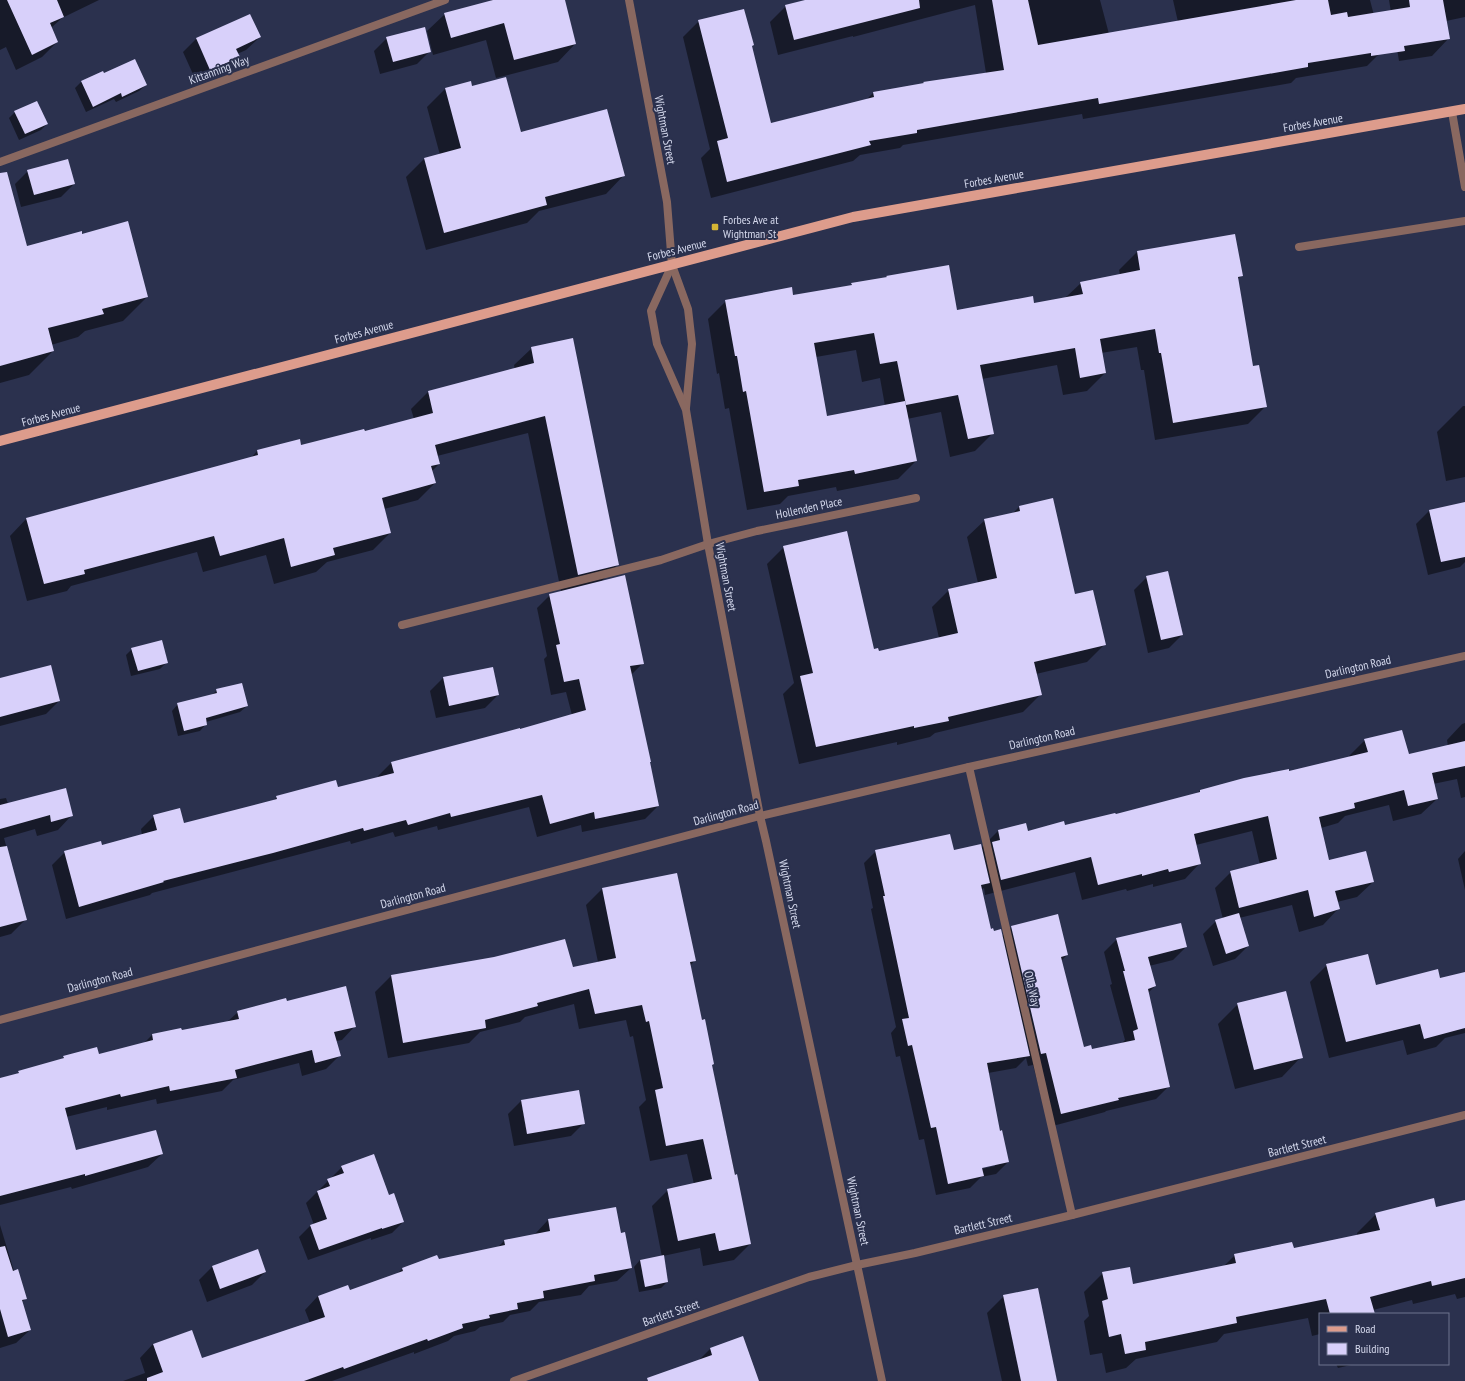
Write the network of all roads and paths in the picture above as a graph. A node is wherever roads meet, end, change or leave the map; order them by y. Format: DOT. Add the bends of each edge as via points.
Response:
graph roads {
  1 [pos="445,0"];
  2 [pos="629,0"];
  3 [pos="1465,109"];
  4 [pos="1452,112"];
  5 [pos="0,162"];
  6 [pos="1465,187"];
  7 [pos="1465,221"];
  8 [pos="1299,247"];
  9 [pos="672,265"];
  10 [pos="686,410"];
  11 [pos="0,442"];
  12 [pos="916,498"];
  13 [pos="708,544"];
  14 [pos="402,625"];
  15 [pos="1465,656"];
  16 [pos="969,767"];
  17 [pos="760,816"];
  18 [pos="0,1020"];
  19 [pos="1465,1115"];
  20 [pos="1072,1215"];
  21 [pos="857,1265"];
  22 [pos="514,1381"];
  23 [pos="882,1381"];
  1 -- 5 [label="street, Kittanning Way"];
  2 -- 9 [label="street, Wightman Street" via="666,202"];
  3 -- 4 [label="main road, Forbes Avenue"];
  4 -- 6 [label="street"];
  4 -- 9 [label="main road, Forbes Avenue" via="853,217"];
  7 -- 8 [label="street"];
  9 -- 10 [label="street, Wightman Street" via="688,309 690,323 692,344"];
  9 -- 10 [label="street, Wightman Street" via="651,311 657,344"];
  9 -- 11 [label="main road, Forbes Avenue"];
  10 -- 13 [label="street, Wightman Street"];
  12 -- 13 [label="street, Hollenden Place" via="757,531"];
  13 -- 14 [label="street, Hollenden Place" via="660,560"];
  13 -- 17 [label="street, Wightman Street"];
  15 -- 16 [label="street, Darlington Road"];
  16 -- 17 [label="street, Darlington Road"];
  16 -- 20 [label="street, Olla Way"];
  17 -- 18 [label="street, Darlington Road"];
  17 -- 21 [label="street, Wightman Street"];
  19 -- 20 [label="street, Bartlett Street"];
  20 -- 21 [label="street, Bartlett Street"];
  21 -- 22 [label="street, Bartlett Street" via="809,1277"];
  21 -- 23 [label="street, Wightman Street"];
}
